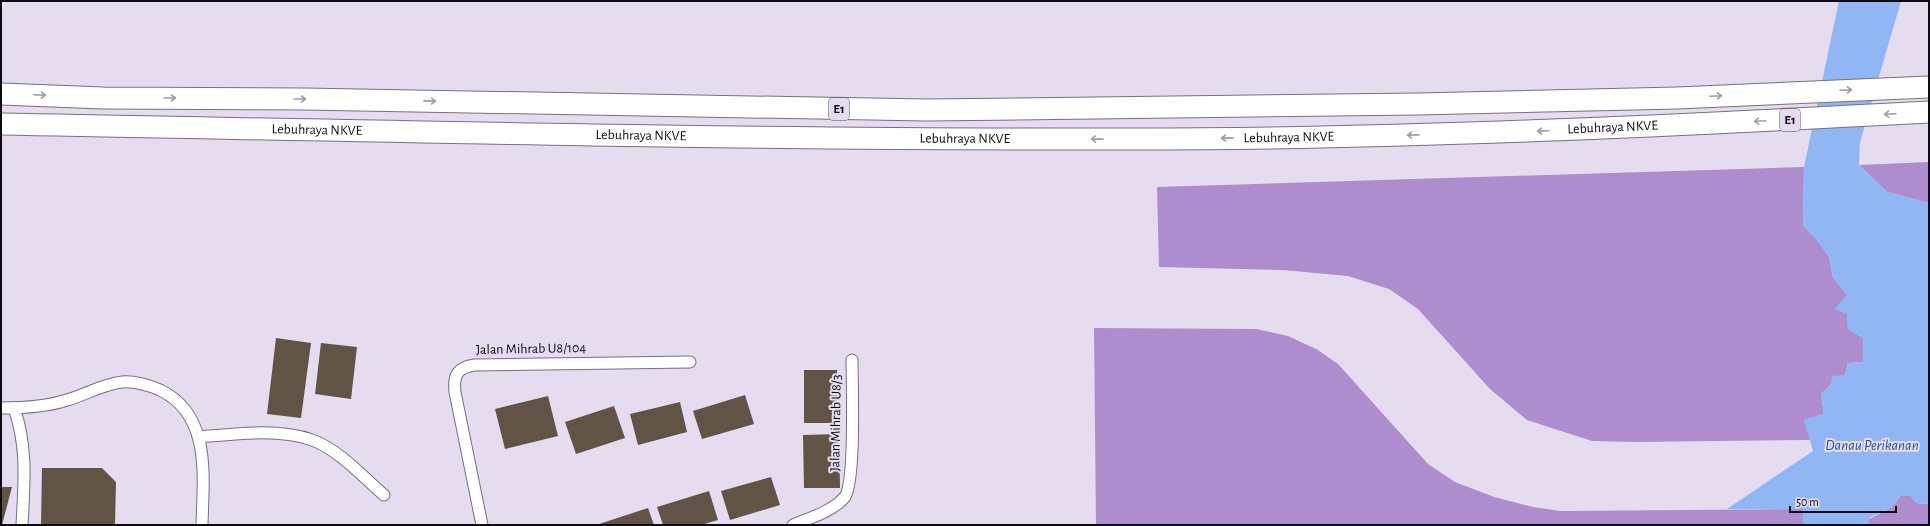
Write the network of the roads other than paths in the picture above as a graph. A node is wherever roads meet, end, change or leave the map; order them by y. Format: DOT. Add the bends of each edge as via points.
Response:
graph roads {
  1 [pos="1929,87"];
  2 [pos="1,94"];
  3 [pos="1929,112"];
  4 [pos="1,124"];
  5 [pos="852,360"];
  6 [pos="690,362"];
  7 [pos="1,408"];
  8 [pos="14,408"];
  9 [pos="199,437"];
  10 [pos="384,495"];
  11 [pos="22,525"];
  12 [pos="202,525"];
  13 [pos="482,525"];
  14 [pos="793,525"];
  2 -- 1 [label="highway, Lebuhraya NKVE / E1, one-way" via="103,98 926,110 1418,104 1677,98"];
  3 -- 4 [label="highway, Lebuhraya NKVE / E1, one-way" via="1652,127 1137,139 678,135"];
  5 -- 14 [label="street, Jalan Mihrab U8/3" via="851,474 846,497 830,509"];
  6 -- 13 [label="street, Jalan Mihrab U8/104" via="476,365 467,366 459,371 454,382"];
  7 -- 8 [label="street"];
  8 -- 9 [label="street" via="66,401 121,382 139,383 164,392 180,404 192,418"];
  8 -- 11 [label="street" via="21,428 24,453"];
  9 -- 10 [label="street" via="268,434 311,440 332,450"];
  9 -- 12 [label="street" via="203,469"];
}
